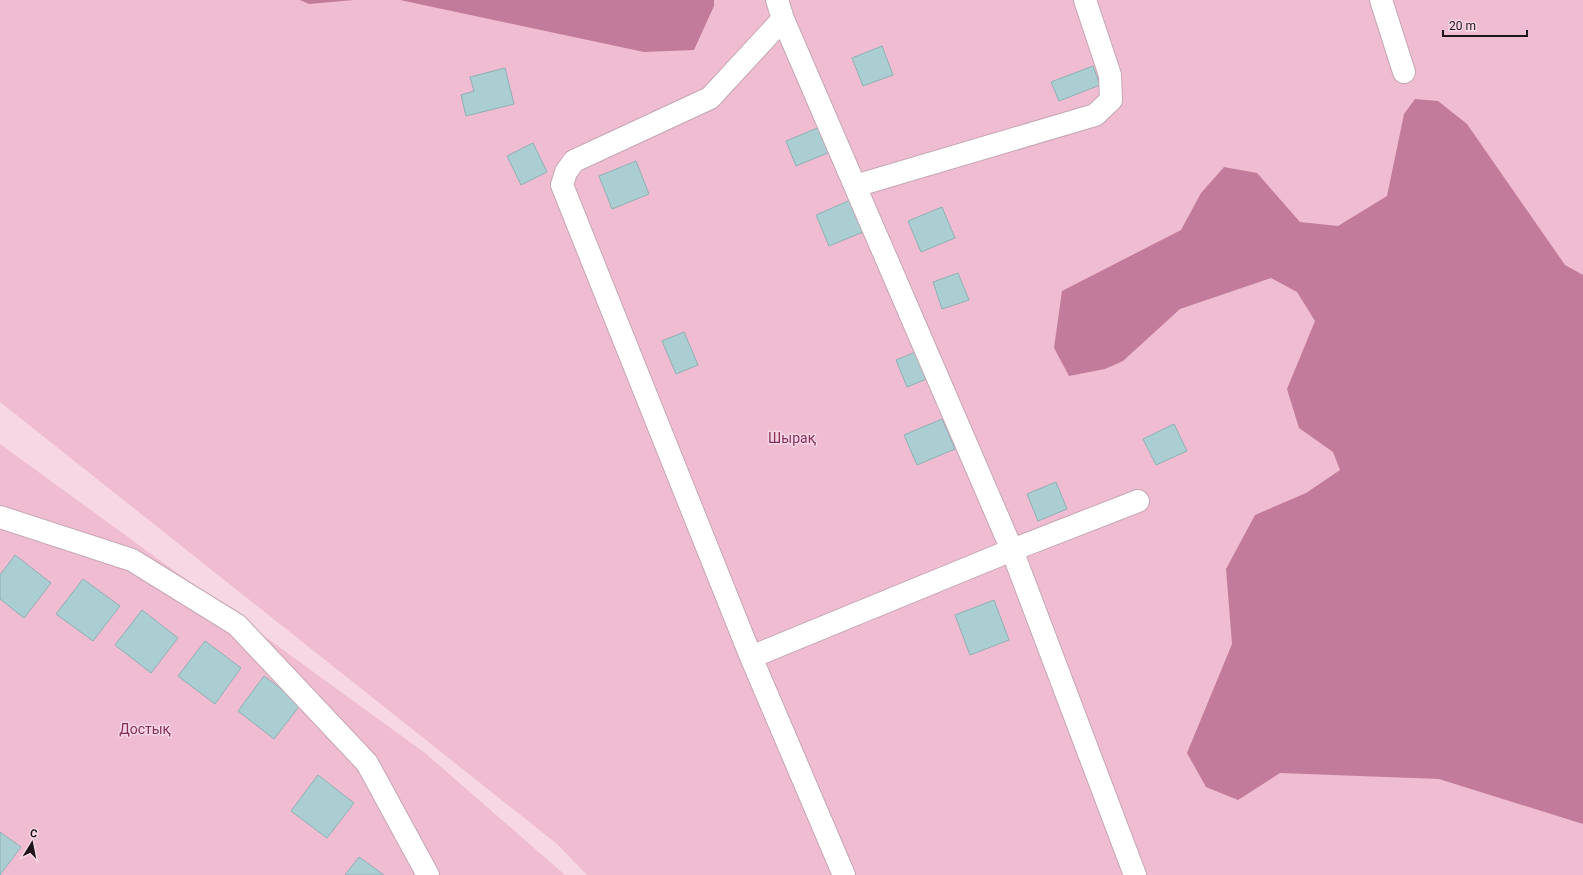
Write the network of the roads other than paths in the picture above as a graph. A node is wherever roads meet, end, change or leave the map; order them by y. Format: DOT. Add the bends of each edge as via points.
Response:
graph roads {
  1 [pos="1085,0"];
  2 [pos="1381,0"];
  3 [pos="780,10"];
  4 [pos="1404,72"];
  5 [pos="855,186"];
  6 [pos="1138,501"];
  7 [pos="0,517"];
  8 [pos="1012,550"];
  9 [pos="751,657"];
  10 [pos="428,875"];
  11 [pos="844,875"];
  12 [pos="1135,875"];
  1 -- 5 [label="street" via="1110,75 1111,100 1095,115"];
  2 -- 4 [label="street"];
  3 -- 5 [label="street"];
  3 -- 9 [label="street" via="710,98 574,161 566,172 562,185"];
  5 -- 8 [label="street"];
  6 -- 8 [label="street"];
  7 -- 10 [label="street" via="132,560 237,624 367,763"];
  8 -- 9 [label="street"];
  8 -- 12 [label="street"];
  9 -- 11 [label="street"];
}
